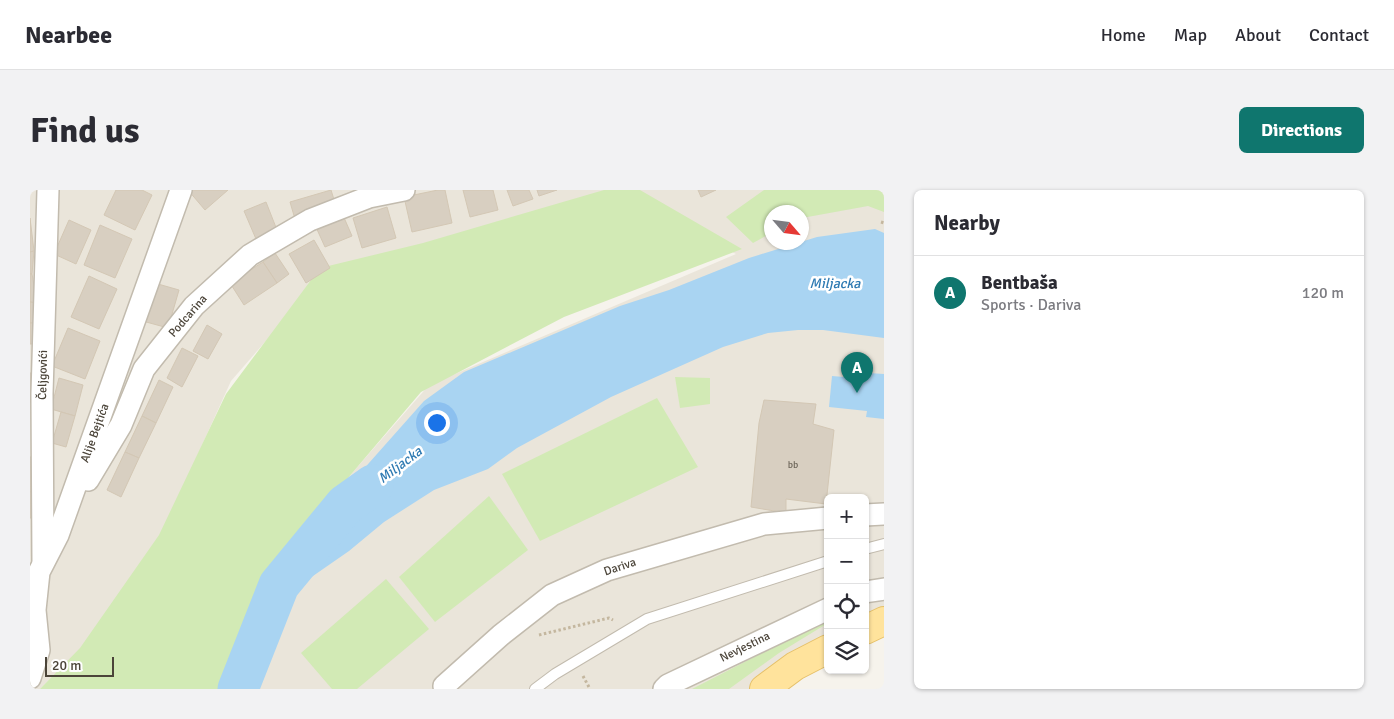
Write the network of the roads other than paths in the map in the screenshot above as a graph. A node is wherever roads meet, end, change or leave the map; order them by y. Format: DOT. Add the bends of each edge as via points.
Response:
graph roads {
  1 [pos="48,190"];
  2 [pos="181,190"];
  3 [pos="404,190"];
  4 [pos="884,514"];
  5 [pos="869,515"];
  6 [pos="824,518"];
  7 [pos="58,535"];
  8 [pos="884,544"];
  9 [pos="869,548"];
  10 [pos="43,561"];
  11 [pos="824,561"];
  12 [pos="884,589"];
  13 [pos="869,591"];
  14 [pos="824,611"];
  15 [pos="884,621"];
  16 [pos="867,629"];
  17 [pos="824,651"];
  18 [pos="30,678"];
  19 [pos="444,686"];
  20 [pos="535,689"];
  21 [pos="664,689"];
  22 [pos="764,689"];
  1 -- 10 [label="street, Čeljgovići" via="42,394"];
  2 -- 7 [label="street, Alije Bejtića"];
  3 -- 7 [label="street, Podcarina" via="369,197 310,220 250,255 194,306 144,369 121,424"];
  4 -- 5 [label="street"];
  6 -- 19 [label="street, Dariva" via="764,524 607,570 552,595"];
  7 -- 10 [label="street, Alije Bejtića"];
  8 -- 9 [label="lane"];
  10 -- 18 [label="street, Alije Bejtića" via="35,610 39,650"];
  11 -- 20 [label="lane" via="647,619"];
  12 -- 13 [label="street"];
  14 -- 21 [label="street, Nevjestina"];
  15 -- 16 [label="main road"];
  17 -- 22 [label="main road" via="795,666"];
}
